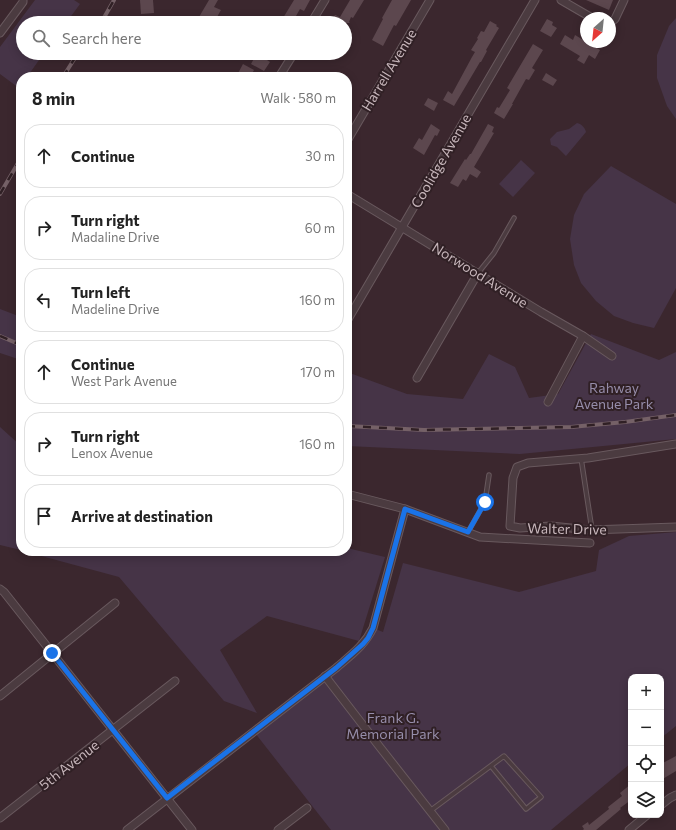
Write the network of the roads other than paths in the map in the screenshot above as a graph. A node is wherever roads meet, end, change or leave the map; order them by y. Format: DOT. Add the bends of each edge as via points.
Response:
graph roads {
  1 [pos="23,0"];
  2 [pos="325,0"];
  3 [pos="430,0"];
  4 [pos="535,0"];
  5 [pos="561,0"];
  6 [pos="624,0"];
  7 [pos="582,12"];
  8 [pos="315,16"];
  9 [pos="616,17"];
  10 [pos="0,33"];
  11 [pos="290,60"];
  12 [pos="282,72"];
  13 [pos="352,133"];
  14 [pos="352,197"];
  15 [pos="514,218"];
  16 [pos="402,227"];
  17 [pos="478,273"];
  18 [pos="352,312"];
  19 [pos="583,336"];
  20 [pos="612,356"];
  21 [pos="417,378"];
  22 [pos="548,402"];
  23 [pos="676,444"];
  24 [pos="581,458"];
  25 [pos="489,475"];
  26 [pos="352,495"];
  27 [pos="405,509"];
  28 [pos="676,527"];
  29 [pos="592,530"];
  30 [pos="468,532"];
  31 [pos="590,543"];
  32 [pos="2,591"];
  33 [pos="115,603"];
  34 [pos="52,653"];
  35 [pos="325,676"];
  36 [pos="175,681"];
  37 [pos="0,696"];
  38 [pos="113,730"];
  39 [pos="490,766"];
  40 [pos="676,795"];
  41 [pos="167,798"];
  42 [pos="664,803"];
  43 [pos="307,808"];
  44 [pos="430,811"];
  45 [pos="0,818"];
  46 [pos="643,818"];
  47 [pos="128,830"];
  48 [pos="192,830"];
  49 [pos="278,830"];
  50 [pos="445,830"];
  51 [pos="629,830"];
  1 -- 10 [label="street"];
  2 -- 8 [label="street"];
  3 -- 13 [label="street, Harrell Avenue"];
  4 -- 16 [label="street, Coolidge Avenue"];
  5 -- 7 [label="street"];
  6 -- 9 [label="street"];
  11 -- 12 [label="street"];
  14 -- 16 [label="street, Norwood Avenue"];
  15 -- 17 [label="lane" via="494,253"];
  16 -- 17 [label="street, Norwood Avenue"];
  16 -- 18 [label="street, Coolidge Avenue"];
  17 -- 19 [label="street, Norwood Avenue"];
  17 -- 21 [label="street"];
  19 -- 20 [label="street, Norwood Avenue"];
  19 -- 22 [label="street"];
  23 -- 24 [label="street, Walter Drive"];
  24 -- 29 [label="lane"];
  24 -- 29 [label="street, Walter Drive" via="528,463 517,467 513,478 510,526"];
  25 -- 30 [label="lane" via="485,502"];
  26 -- 27 [label="street"];
  27 -- 30 [label="street"];
  27 -- 35 [label="street" via="373,628 358,649"];
  28 -- 29 [label="street, Walter Drive"];
  30 -- 31 [label="street" via="480,536"];
  32 -- 34 [label="street"];
  33 -- 34 [label="street"];
  34 -- 37 [label="street"];
  34 -- 38 [label="street"];
  35 -- 41 [label="street"];
  35 -- 44 [label="street"];
  36 -- 38 [label="street, 5th Avenue"];
  38 -- 41 [label="street"];
  38 -- 45 [label="street, 5th Avenue"];
  39 -- 39 [label="lane" via="526,808 541,797 504,756"];
  39 -- 44 [label="lane"];
  40 -- 42 [label="street"];
  41 -- 47 [label="street"];
  41 -- 48 [label="street"];
  43 -- 49 [label="street"];
  44 -- 50 [label="street"];
  46 -- 51 [label="street"];
}
